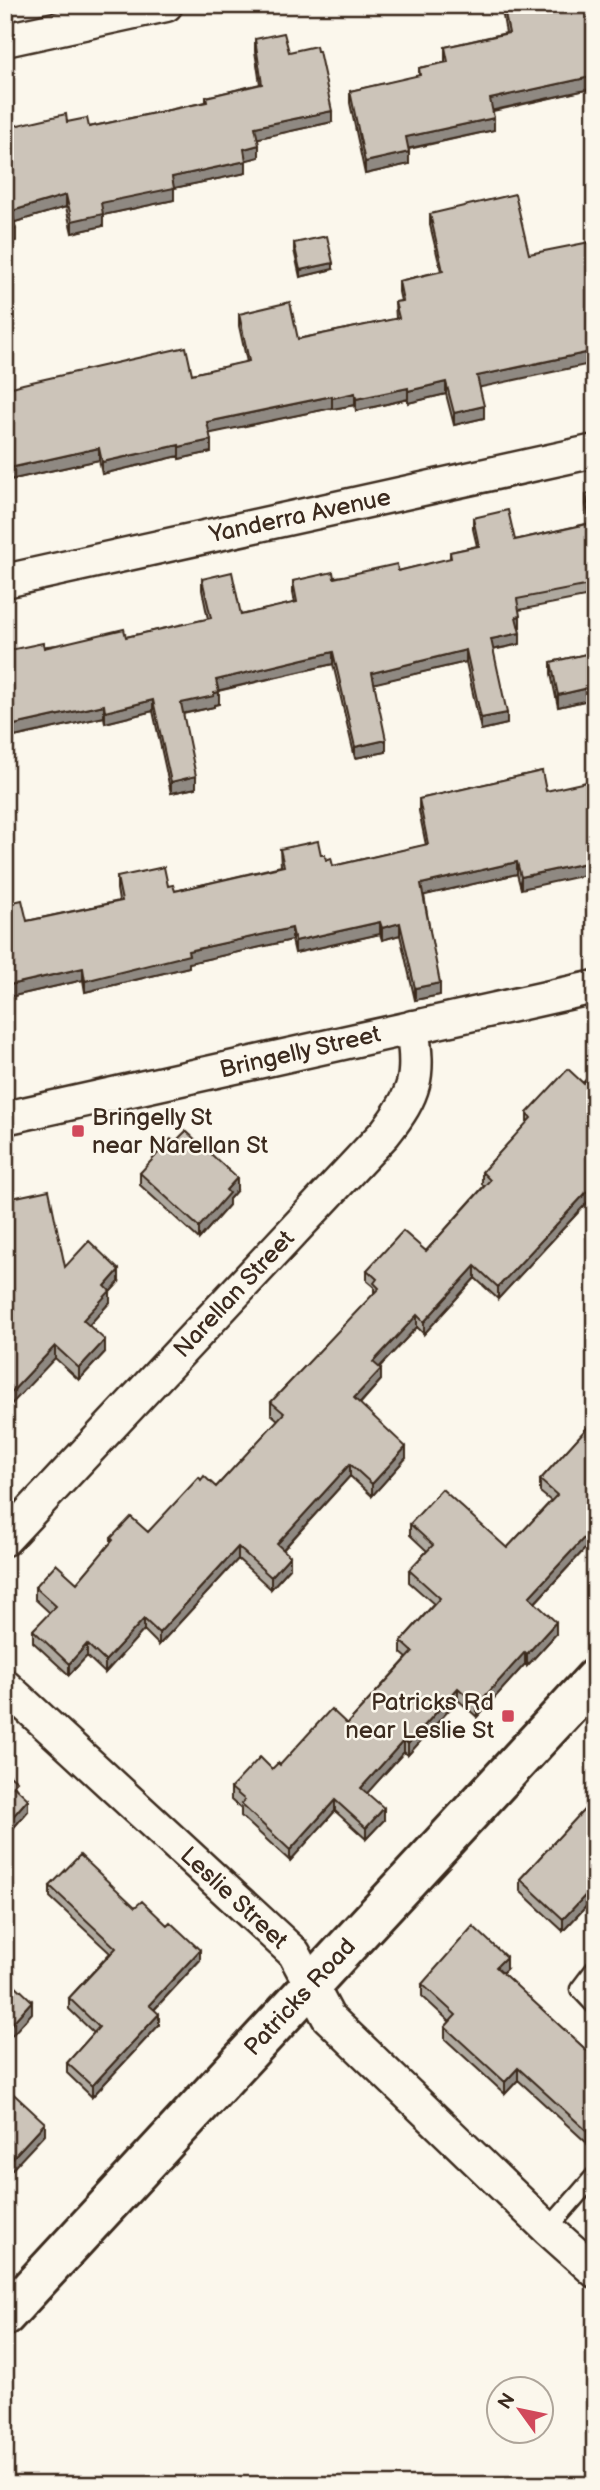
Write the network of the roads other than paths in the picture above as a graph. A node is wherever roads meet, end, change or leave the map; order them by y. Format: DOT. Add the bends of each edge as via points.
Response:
graph roads {
  1 [pos="166,5"];
  2 [pos="5,40"];
  3 [pos="595,451"];
  4 [pos="5,581"];
  5 [pos="595,987"];
  6 [pos="412,1027"];
  7 [pos="5,1118"];
  8 [pos="5,1539"];
  9 [pos="595,1678"];
  10 [pos="5,1686"];
  11 [pos="595,1968"];
  12 [pos="312,1985"];
  13 [pos="595,2006"];
  14 [pos="595,2175"];
  15 [pos="548,2229"];
  16 [pos="595,2271"];
  17 [pos="5,2316"];
  1 -- 2 [label="street"];
  3 -- 4 [label="street, Yanderra Avenue"];
  5 -- 6 [label="street, Bringelly Street"];
  6 -- 7 [label="street, Bringelly Street"];
  6 -- 8 [label="street, Narellan Street" via="412,1093 385,1133"];
  9 -- 12 [label="main road, Patricks Road"];
  10 -- 12 [label="street, Leslie Street" via="294,1953"];
  11 -- 13 [label="lane" via="579,1989"];
  12 -- 15 [label="street, Leslie Street" via="328,2017"];
  12 -- 17 [label="main road, Patricks Road"];
  14 -- 15 [label="lane"];
  15 -- 16 [label="street, Leslie Street"];
}
